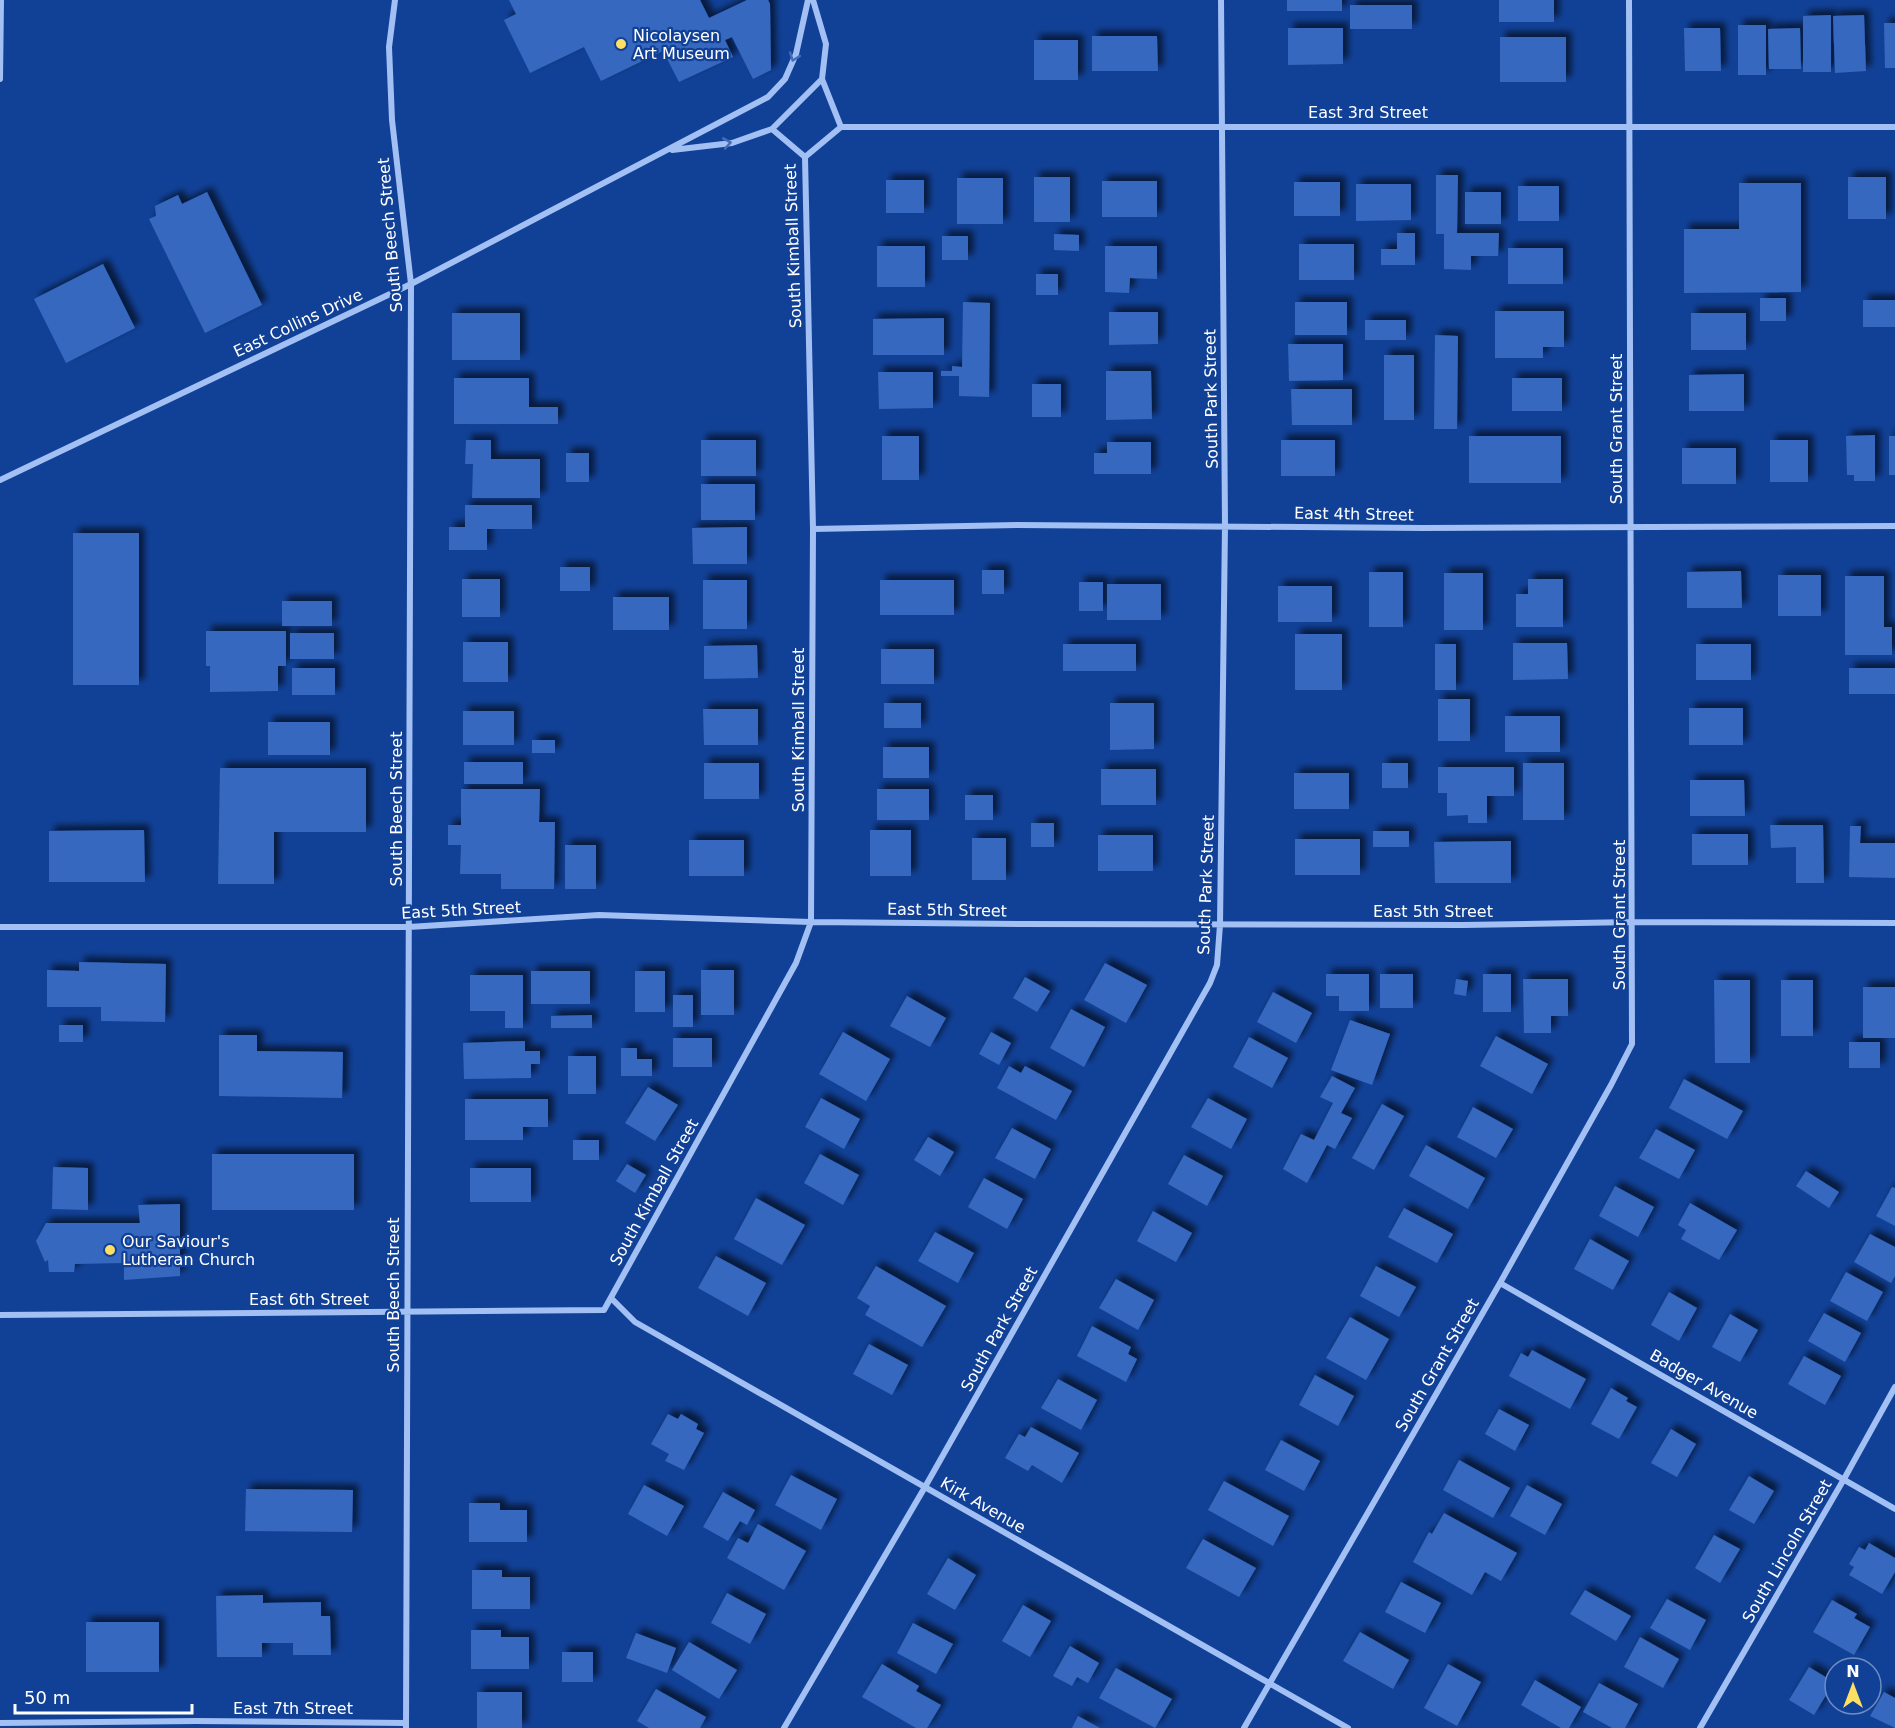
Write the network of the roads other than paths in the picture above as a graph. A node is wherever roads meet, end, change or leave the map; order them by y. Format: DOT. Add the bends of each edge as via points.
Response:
graph roads {
  1 [pos="2,0"];
  2 [pos="395,0"];
  3 [pos="808,0"];
  4 [pos="813,0"];
  5 [pos="1221,0"];
  6 [pos="1629,0"];
  7 [pos="0,79"];
  8 [pos="822,79"];
  9 [pos="1221,126"];
  10 [pos="841,127"];
  11 [pos="1895,127"];
  12 [pos="1629,128"];
  13 [pos="772,129"];
  14 [pos="669,151"];
  15 [pos="805,157"];
  16 [pos="411,284"];
  17 [pos="0,480"];
  18 [pos="1226,525"];
  19 [pos="1630,526"];
  20 [pos="1895,526"];
  21 [pos="813,529"];
  22 [pos="811,922"];
  23 [pos="1633,922"];
  24 [pos="1895,923"];
  25 [pos="1220,925"];
  26 [pos="0,927"];
  27 [pos="409,927"];
  28 [pos="1500,1283"];
  29 [pos="611,1298"];
  30 [pos="406,1312"];
  31 [pos="0,1315"];
  32 [pos="1895,1387"];
  33 [pos="1844,1479"];
  34 [pos="925,1486"];
  35 [pos="1895,1509"];
  36 [pos="1270,1683"];
  37 [pos="0,1722"];
  38 [pos="406,1725"];
  39 [pos="784,1728"];
  40 [pos="1244,1728"];
  41 [pos="1348,1728"];
  42 [pos="1700,1728"];
  1 -- 7 [label="street"];
  2 -- 16 [label="street, South Beech Street" via="389,47 392,120"];
  3 -- 14 [label="street, East Collins Drive, one-way" via="796,54 785,79 768,97"];
  4 -- 8 [label="street" via="826,44"];
  5 -- 9 [label="street, South Park Street"];
  6 -- 12 [label="street, South Grant Street"];
  8 -- 10 [label="street"];
  8 -- 13 [label="street, East Collins Drive"];
  9 -- 10 [label="street, East 3rd Street"];
  9 -- 12 [label="street, East 3rd Street"];
  9 -- 18 [label="street, South Park Street"];
  10 -- 15 [label="street"];
  11 -- 12 [label="street, East 3rd Street"];
  12 -- 19 [label="street, South Grant Street"];
  14 -- 13 [label="street, East Collins Drive, one-way" via="732,143"];
  13 -- 15 [label="street, South Kimball Street"];
  14 -- 16 [label="street, East Collins Drive"];
  15 -- 21 [label="street, South Kimball Street"];
  16 -- 17 [label="street, East Collins Drive"];
  16 -- 27 [label="street, South Beech Street"];
  18 -- 19 [label="street, East 4th Street"];
  18 -- 21 [label="street, East 4th Street"];
  18 -- 25 [label="street, South Park Street"];
  19 -- 20 [label="street, East 4th Street"];
  19 -- 23 [label="street, South Grant Street"];
  21 -- 22 [label="street, South Kimball Street"];
  22 -- 25 [label="street, East 5th Street"];
  22 -- 27 [label="street, East 5th Street" via="599,915"];
  22 -- 29 [label="street, South Kimball Street" via="796,963"];
  23 -- 24 [label="street, East 5th Street"];
  23 -- 25 [label="street, East 5th Street"];
  23 -- 28 [label="street, South Grant Street" via="1632,1044"];
  25 -- 34 [label="street, South Park Street" via="1217,965 1210,983"];
  26 -- 27 [label="street, East 5th Street"];
  27 -- 30 [label="street, South Beech Street"];
  28 -- 33 [label="street, Badger Avenue"];
  28 -- 36 [label="street, South Grant Street"];
  29 -- 30 [label="street, East 6th Street" via="604,1310"];
  29 -- 34 [label="street, Kirk Avenue" via="635,1322"];
  30 -- 31 [label="street, East 6th Street"];
  30 -- 38 [label="street, South Beech Street"];
  32 -- 33 [label="street, South Lincoln Street"];
  33 -- 35 [label="street, Badger Avenue"];
  33 -- 42 [label="street, South Lincoln Street"];
  34 -- 36 [label="street, Kirk Avenue"];
  34 -- 39 [label="street, South Park Street"];
  36 -- 40 [label="street, South Grant Street"];
  36 -- 41 [label="street, Kirk Avenue"];
  37 -- 38 [label="street, East 7th Street"];
}
